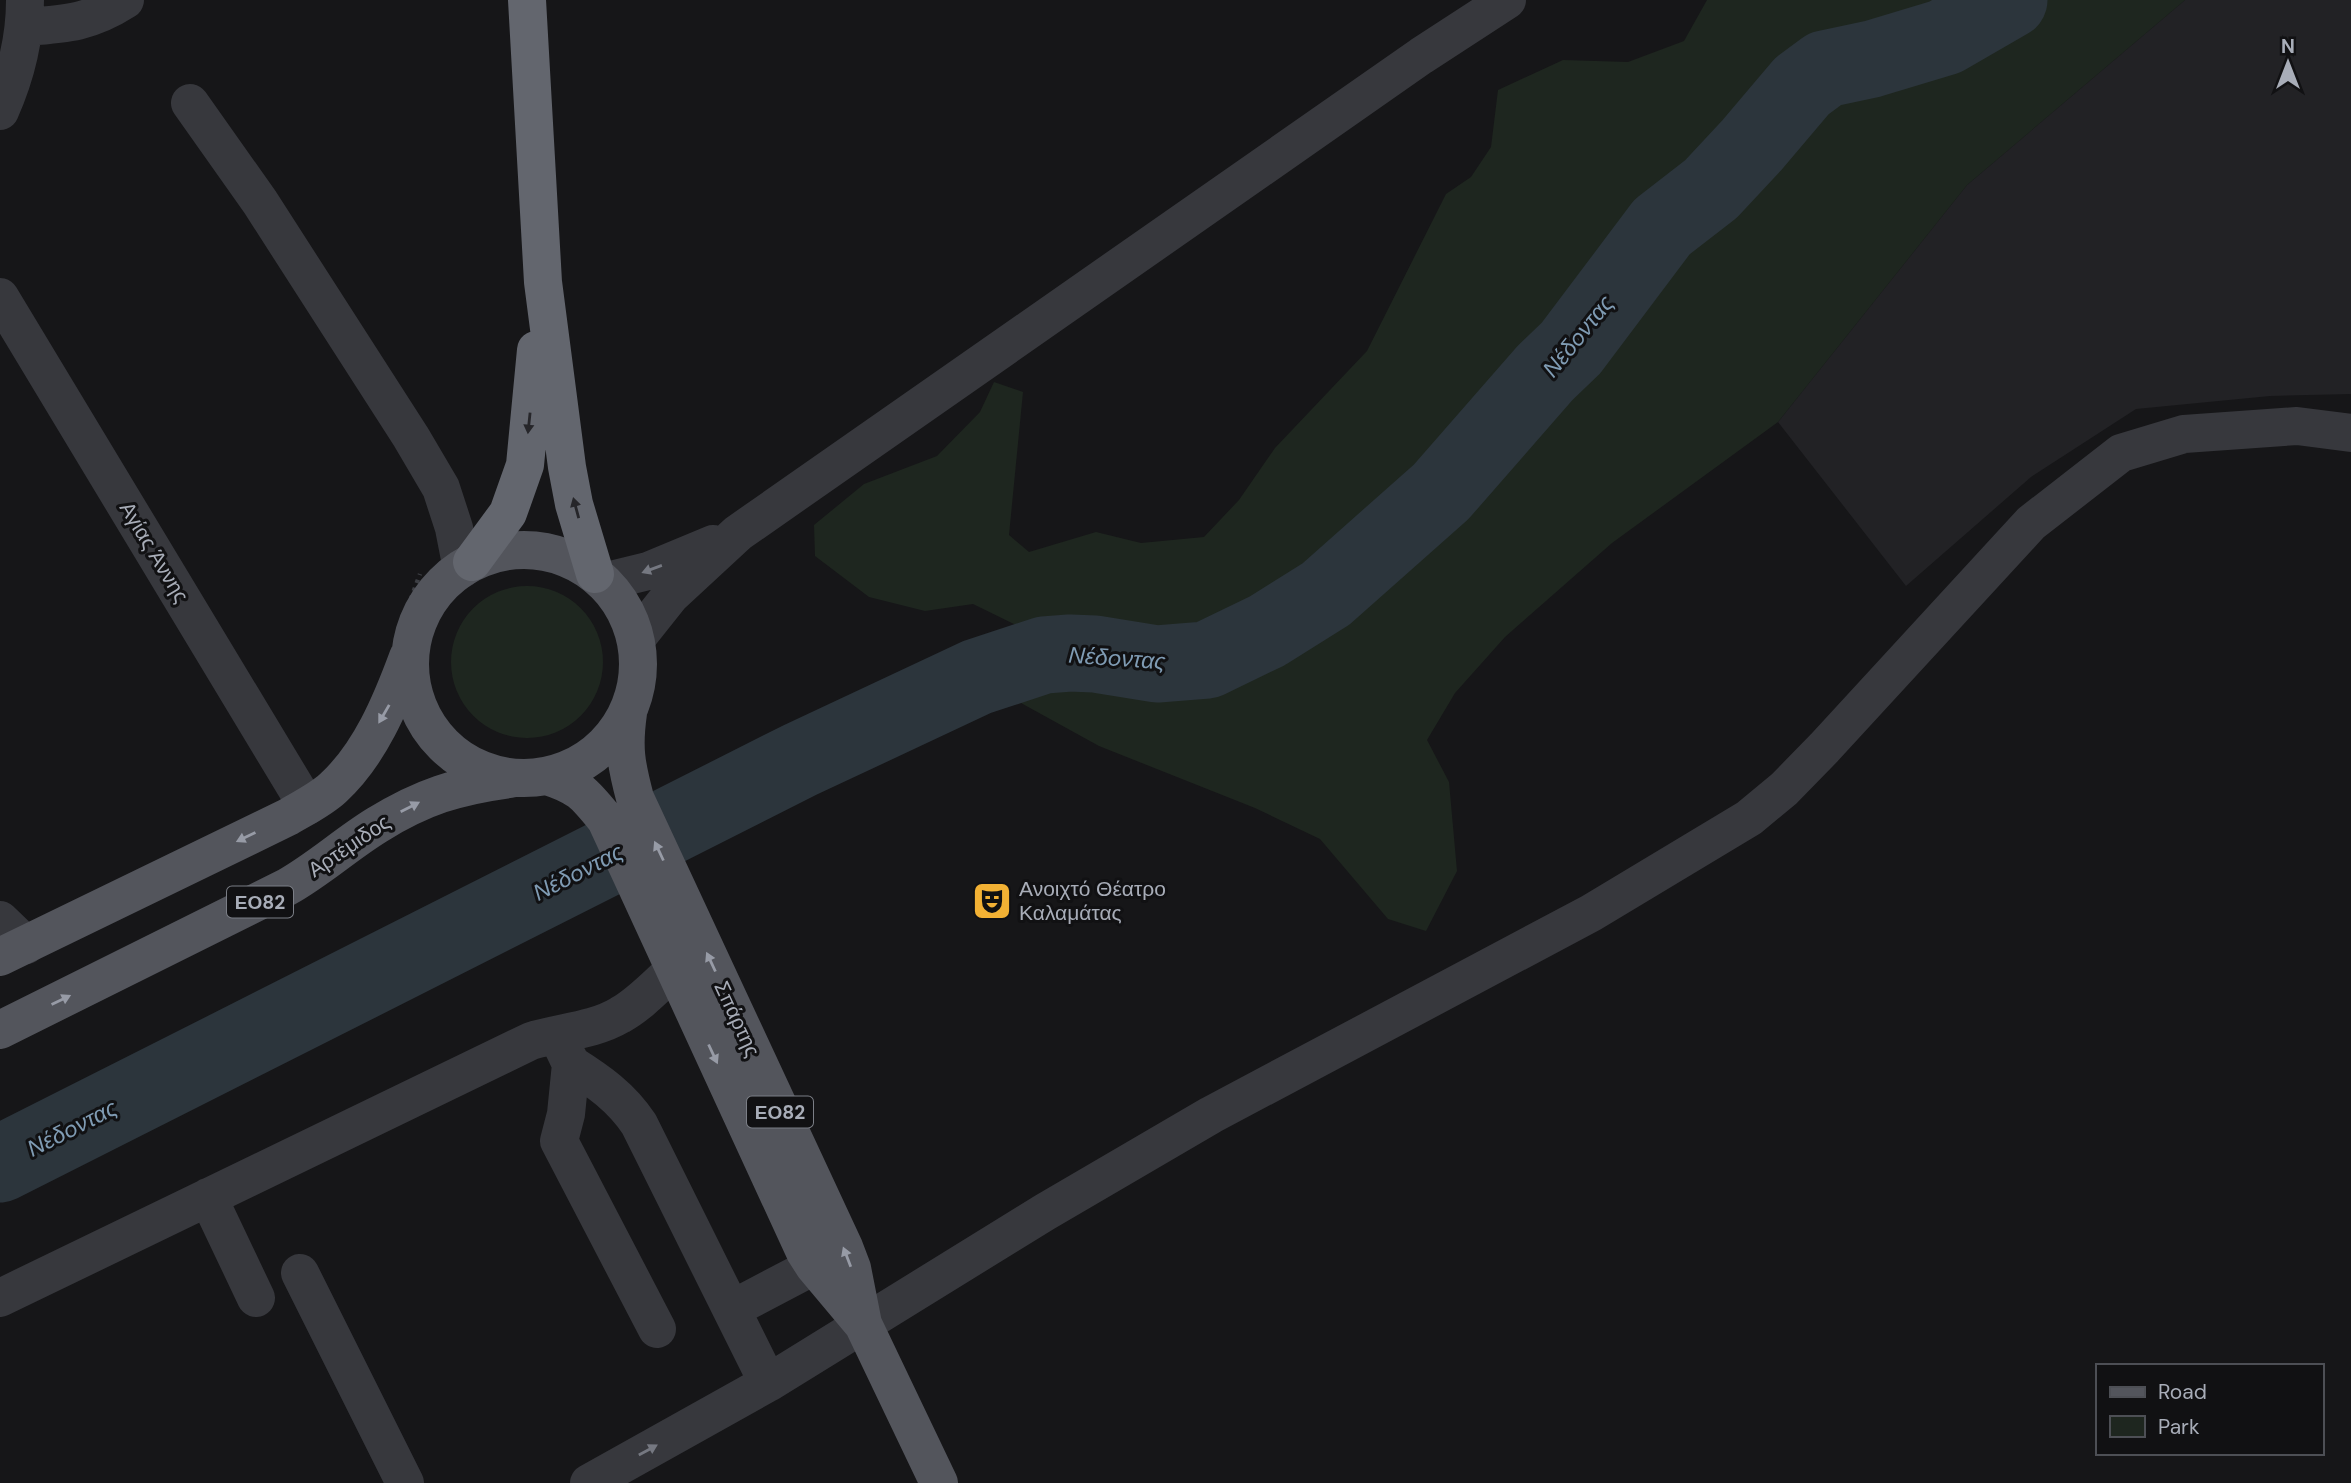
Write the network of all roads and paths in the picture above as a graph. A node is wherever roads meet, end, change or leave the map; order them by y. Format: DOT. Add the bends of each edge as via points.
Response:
graph roads {
  1 [pos="125,0"];
  2 [pos="527,0"];
  3 [pos="1507,0"];
  4 [pos="24,14"];
  5 [pos="190,103"];
  6 [pos="0,111"];
  7 [pos="543,282"];
  8 [pos="0,297"];
  9 [pos="2351,433"];
  10 [pos="738,533"];
  11 [pos="467,565"];
  12 [pos="599,578"];
  13 [pos="636,639"];
  14 [pos="410,651"];
  15 [pos="628,713"];
  16 [pos="532,777"];
  17 [pos="307,806"];
  18 [pos="666,907"];
  19 [pos="9,941"];
  20 [pos="674,970"];
  21 [pos="0,1030"];
  22 [pos="564,1049"];
  23 [pos="208,1197"];
  24 [pos="814,1266"];
  25 [pos="300,1273"];
  26 [pos="0,1298"];
  27 [pos="256,1298"];
  28 [pos="732,1309"];
  29 [pos="863,1324"];
  30 [pos="657,1329"];
  31 [pos="768,1383"];
  32 [pos="405,1483"];
  33 [pos="589,1483"];
  34 [pos="939,1483"];
  1 -- 4 [label="street" via="82,21"];
  2 -- 7 [label="highway"];
  3 -- 10 [label="street"];
  4 -- 6 [label="street" via="16,70"];
  5 -- 11 [label="street" via="260,202 417,447 441,488"];
  7 -- 11 [label="highway, one-way" via="525,465 508,513"];
  12 -- 7 [label="highway, one-way" via="574,504"];
  8 -- 17 [label="street, Αγίας Άννης"];
  9 -- 29 [label="street" via="2297,426 2184,434 2121,453 2032,523 1816,756 1749,818 1591,913 1222,1109"];
  10 -- 12 [label="street, one-way" via="648,571"];
  10 -- 13 [label="street" via="671,595"];
  11 -- 12 [label="main road, ΕΟ82" via="503,551 537,551 569,559"];
  11 -- 14 [label="main road, ΕΟ82" via="445,580 426,604"];
  12 -- 13 [label="main road, ΕΟ82" via="622,604"];
  13 -- 15 [label="main road, ΕΟ82" via="638,679"];
  14 -- 16 [label="main road, ΕΟ82" via="411,687 422,716 440,742 487,772"];
  14 -- 17 [label="main road, ΕΟ82, one-way" via="392,701 353,764 331,790"];
  15 -- 16 [label="main road, ΕΟ82" via="606,745 578,765"];
  18 -- 15 [label="main road, Σπάρτης / ΕΟ82, one-way" via="626,765"];
  16 -- 18 [label="main road, Σπάρτης / ΕΟ82" via="571,784 594,804"];
  21 -- 16 [label="main road, Αρτέμιδος / ΕΟ82, one-way" via="277,893 417,803 458,787"];
  17 -- 19 [label="main road, ΕΟ82, one-way"];
  18 -- 20 [label="main road, Σπάρτης / ΕΟ82"];
  29 -- 18 [label="main road, Σπάρτης / ΕΟ82, one-way" via="844,1247"];
  20 -- 22 [label="street" via="620,1016 587,1027"];
  20 -- 24 [label="main road, Σπάρτης / ΕΟ82, one-way"];
  22 -- 23 [label="street" via="530,1041"];
  22 -- 28 [label="street" via="627,1107 639,1124"];
  22 -- 30 [label="street" via="566,1114 559,1141"];
  23 -- 26 [label="street"];
  23 -- 27 [label="street"];
  24 -- 28 [label="street"];
  24 -- 29 [label="main road, Σπάρτης / ΕΟ82"];
  25 -- 32 [label="street"];
  28 -- 31 [label="street"];
  29 -- 31 [label="street"];
  29 -- 34 [label="main road, Σπάρτης / ΕΟ82"];
  33 -- 31 [label="street, one-way"];
}
